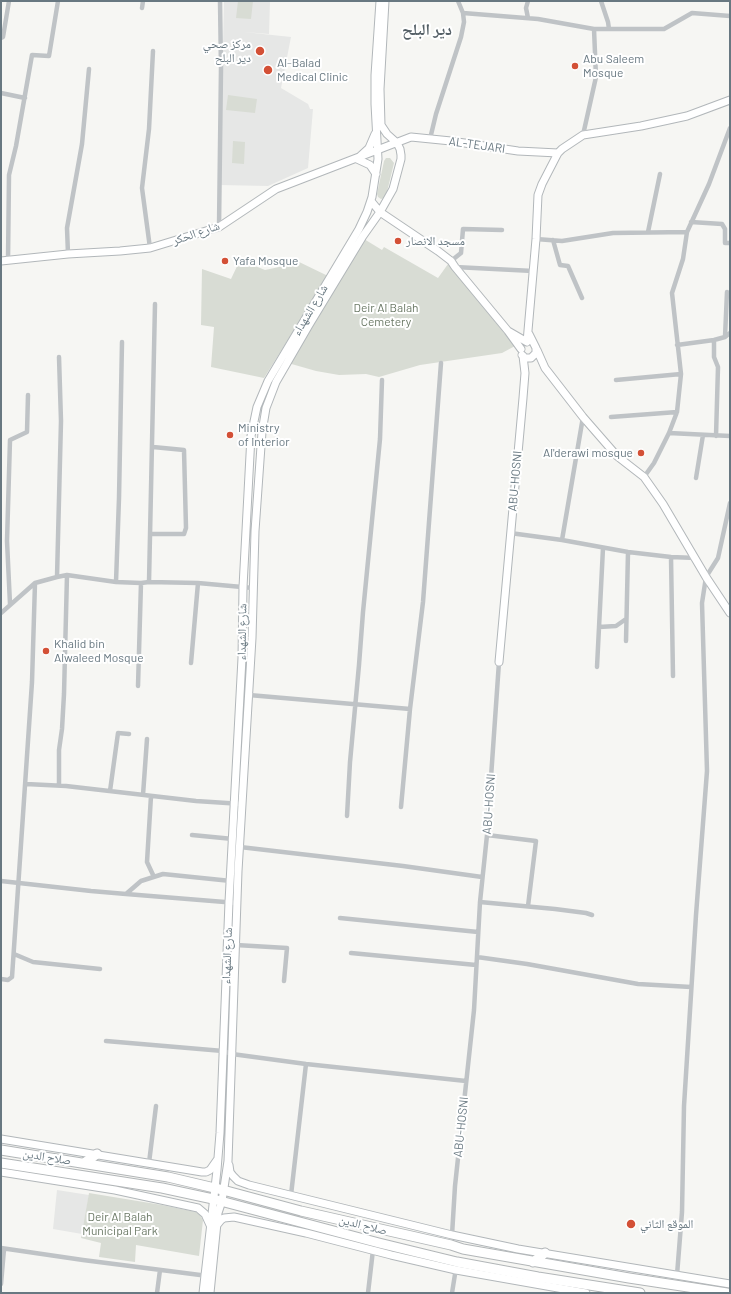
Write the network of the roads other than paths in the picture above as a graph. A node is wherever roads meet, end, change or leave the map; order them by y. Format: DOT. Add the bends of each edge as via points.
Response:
graph roads {
  1 [pos="9,1"];
  2 [pos="58,1"];
  3 [pos="143,1"];
  4 [pos="220,1"];
  5 [pos="380,1"];
  6 [pos="385,1"];
  7 [pos="458,1"];
  8 [pos="528,1"];
  9 [pos="601,1"];
  10 [pos="142,8"];
  11 [pos="463,13"];
  12 [pos="730,16"];
  13 [pos="528,18"];
  14 [pos="594,29"];
  15 [pos="609,29"];
  16 [pos="1,38"];
  17 [pos="153,51"];
  18 [pos="88,69"];
  19 [pos="1,93"];
  20 [pos="25,98"];
  21 [pos="730,100"];
  22 [pos="730,128"];
  23 [pos="376,129"];
  24 [pos="583,135"];
  25 [pos="430,139"];
  26 [pos="398,143"];
  27 [pos="378,151"];
  28 [pos="558,153"];
  29 [pos="357,159"];
  30 [pos="376,174"];
  31 [pos="660,174"];
  32 [pos="371,201"];
  33 [pos="380,212"];
  34 [pos="691,222"];
  35 [pos="219,227"];
  36 [pos="502,230"];
  37 [pos="648,232"];
  38 [pos="687,232"];
  39 [pos="536,238"];
  40 [pos="553,240"];
  41 [pos="730,243"];
  42 [pos="150,248"];
  43 [pos="68,254"];
  44 [pos="5,261"];
  45 [pos="451,261"];
  46 [pos="455,268"];
  47 [pos="533,271"];
  48 [pos="727,292"];
  49 [pos="582,298"];
  50 [pos="155,304"];
  51 [pos="508,331"];
  52 [pos="730,332"];
  53 [pos="725,337"];
  54 [pos="714,340"];
  55 [pos="122,342"];
  56 [pos="677,345"];
  57 [pos="532,346"];
  58 [pos="520,349"];
  59 [pos="523,356"];
  60 [pos="59,357"];
  61 [pos="531,358"];
  62 [pos="441,363"];
  63 [pos="545,368"];
  64 [pos="525,373"];
  65 [pos="681,374"];
  66 [pos="382,380"];
  67 [pos="616,380"];
  68 [pos="28,395"];
  69 [pos="677,412"];
  70 [pos="583,417"];
  71 [pos="611,417"];
  72 [pos="669,432"];
  73 [pos="703,435"];
  74 [pos="716,436"];
  75 [pos="730,436"];
  76 [pos="153,447"];
  77 [pos="644,477"];
  78 [pos="696,478"];
  79 [pos="730,503"];
  80 [pos="729,514"];
  81 [pos="510,533"];
  82 [pos="150,534"];
  83 [pos="562,540"];
  84 [pos="603,548"];
  85 [pos="628,552"];
  86 [pos="671,557"];
  87 [pos="696,558"];
  88 [pos="67,575"];
  89 [pos="57,576"];
  90 [pos="706,577"];
  91 [pos="116,582"];
  92 [pos="149,582"];
  93 [pos="141,583"];
  94 [pos="198,583"];
  95 [pos="35,584"];
  96 [pos="243,587"];
  97 [pos="254,588"];
  98 [pos="10,604"];
  99 [pos="730,613"];
  100 [pos="1,614"];
  101 [pos="626,619"];
  102 [pos="599,627"];
  103 [pos="626,641"];
  104 [pos="499,662"];
  105 [pos="191,663"];
  106 [pos="597,667"];
  107 [pos="673,676"];
  108 [pos="138,686"];
  109 [pos="249,695"];
  110 [pos="356,704"];
  111 [pos="410,709"];
  112 [pos="129,734"];
  113 [pos="147,739"];
  114 [pos="26,784"];
  115 [pos="59,785"];
  116 [pos="110,791"];
  117 [pos="143,795"];
  118 [pos="151,796"];
  119 [pos="238,804"];
  120 [pos="401,807"];
  121 [pos="347,816"];
  122 [pos="192,835"];
  123 [pos="487,835"];
  124 [pos="233,839"];
  125 [pos="240,847"];
  126 [pos="154,877"];
  127 [pos="482,877"];
  128 [pos="1,881"];
  129 [pos="231,881"];
  130 [pos="19,883"];
  131 [pos="126,894"];
  132 [pos="230,902"];
  133 [pos="480,902"];
  134 [pos="237,903"];
  135 [pos="528,906"];
  136 [pos="592,915"];
  137 [pos="340,918"];
  138 [pos="478,932"];
  139 [pos="236,945"];
  140 [pos="351,953"];
  141 [pos="14,954"];
  142 [pos="477,957"];
  143 [pos="476,965"];
  144 [pos="100,969"];
  145 [pos="1,979"];
  146 [pos="284,981"];
  147 [pos="691,987"];
  148 [pos="106,1041"];
  149 [pos="223,1051"];
  150 [pos="232,1054"];
  151 [pos="306,1064"];
  152 [pos="466,1081"];
  153 [pos="156,1106"];
  154 [pos="1,1139"];
  155 [pos="1,1150"];
  156 [pos="97,1154"];
  157 [pos="218,1158"];
  158 [pos="228,1161"];
  159 [pos="1,1163"];
  160 [pos="84,1163"];
  161 [pos="148,1163"];
  162 [pos="1,1172"];
  163 [pos="219,1189"];
  164 [pos="291,1195"];
  165 [pos="218,1200"];
  166 [pos="213,1225"];
  167 [pos="452,1235"];
  168 [pos="376,1247"];
  169 [pos="3,1248"];
  170 [pos="545,1253"];
  171 [pos="533,1262"];
  172 [pos="456,1266"];
  173 [pos="160,1270"];
  174 [pos="677,1274"];
  175 [pos="208,1276"];
  176 [pos="1,1284"];
  177 [pos="730,1284"];
  178 [pos="157,1293"];
  179 [pos="203,1293"];
  180 [pos="210,1293"];
  181 [pos="368,1293"];
  182 [pos="452,1293"];
  183 [pos="586,1293"];
  184 [pos="640,1293"];
  185 [pos="727,1293"];
  1 -- 16 [label="street"];
  2 -- 20 [label="street" via="49,56 32,55"];
  3 -- 10 [label="street"];
  4 -- 35 [label="street"];
  5 -- 23 [label="main road, شارع الشهداء" via="375,75"];
  6 -- 26 [label="main road" via="380,82 381,125"];
  7 -- 11 [label="street"];
  8 -- 13 [label="street"];
  9 -- 15 [label="street"];
  11 -- 13 [label="street"];
  11 -- 25 [label="street" via="461,37"];
  12 -- 15 [label="street" via="692,13 664,29"];
  13 -- 14 [label="street"];
  14 -- 15 [label="street"];
  14 -- 24 [label="street" via="596,77"];
  17 -- 42 [label="street" via="149,129 142,188"];
  18 -- 43 [label="street" via="82,144 67,228"];
  19 -- 20 [label="street"];
  20 -- 44 [label="street" via="9,175"];
  21 -- 24 [label="main road" via="687,116"];
  22 -- 34 [label="street" via="709,184"];
  23 -- 27 [label="main road, شارع الشهداء"];
  23 -- 29 [label="main road" via="369,148"];
  24 -- 28 [label="main road"];
  25 -- 26 [label="main road, AL-TEJARI" via="411,137"];
  25 -- 28 [label="main road, AL-TEJARI" via="518,151"];
  26 -- 27 [label="main road, شارع الحكر"];
  26 -- 33 [label="main road, شارع الشهداء" via="401,160 393,189"];
  27 -- 29 [label="main road, شارع الحكر"];
  27 -- 30 [label="main road, شارع الشهداء"];
  28 -- 39 [label="main road" via="538,195"];
  29 -- 30 [label="main road" via="370,166"];
  29 -- 35 [label="main road, شارع الحكر" via="276,190"];
  30 -- 32 [label="main road, شارع الشهداء"];
  31 -- 37 [label="street"];
  32 -- 33 [label="main road"];
  32 -- 96 [label="main road, شارع الشهداء" via="359,229 271,374 257,407 251,436"];
  33 -- 45 [label="main road"];
  33 -- 97 [label="main road, شارع الشهداء" via="309,325 276,382 266,408 259,472"];
  34 -- 38 [label="street"];
  34 -- 41 [label="street" via="722,224 725,229 725,243"];
  35 -- 42 [label="main road, شارع الحكر"];
  36 -- 45 [label="street" via="463,229 461,253"];
  37 -- 38 [label="street"];
  37 -- 40 [label="street"];
  38 -- 56 [label="street" via="683,259 672,293"];
  39 -- 40 [label="street"];
  39 -- 47 [label="main road"];
  40 -- 49 [label="street" via="560,265 568,266"];
  42 -- 43 [label="main road, شارع الحكر"];
  43 -- 44 [label="main road, شارع الحكر"];
  45 -- 46 [label="main road"];
  46 -- 47 [label="street"];
  46 -- 51 [label="main road"];
  47 -- 57 [label="main road" via="528,332"];
  48 -- 53 [label="street"];
  50 -- 76 [label="street"];
  51 -- 57 [label="main road"];
  51 -- 58 [label="main road, ABU-HOSNI"];
  52 -- 53 [label="street"];
  53 -- 54 [label="street"];
  54 -- 56 [label="street"];
  54 -- 74 [label="street" via="714,357 718,367"];
  55 -- 91 [label="street"];
  56 -- 65 [label="street"];
  57 -- 58 [label="main road" via="523,344"];
  57 -- 61 [label="main road, ABU-HOSNI" via="535,355"];
  57 -- 63 [label="main road"];
  58 -- 59 [label="main road, ABU-HOSNI"];
  59 -- 61 [label="main road"];
  59 -- 64 [label="main road, ABU-HOSNI"];
  60 -- 89 [label="street" via="61,421"];
  61 -- 63 [label="main road"];
  61 -- 64 [label="main road, ABU-HOSNI"];
  62 -- 111 [label="street" via="423,602"];
  63 -- 70 [label="main road"];
  64 -- 81 [label="main road, ABU-HOSNI"];
  65 -- 67 [label="street"];
  65 -- 69 [label="street"];
  66 -- 110 [label="street" via="380,439"];
  68 -- 98 [label="street" via="28,432 10,440 7,541"];
  69 -- 71 [label="street"];
  69 -- 72 [label="street"];
  70 -- 77 [label="main road" via="617,456"];
  70 -- 83 [label="street"];
  72 -- 73 [label="street"];
  72 -- 77 [label="street"];
  73 -- 74 [label="street"];
  73 -- 78 [label="street"];
  74 -- 75 [label="street"];
  76 -- 82 [label="street"];
  76 -- 82 [label="street" via="184,450 186,528 184,534"];
  77 -- 87 [label="main road"];
  79 -- 80 [label="street"];
  80 -- 90 [label="street" via="718,558"];
  81 -- 83 [label="street"];
  81 -- 104 [label="main road, ABU-HOSNI"];
  82 -- 92 [label="street"];
  83 -- 84 [label="street"];
  84 -- 85 [label="street"];
  84 -- 102 [label="street"];
  85 -- 86 [label="street"];
  85 -- 101 [label="street"];
  86 -- 87 [label="street"];
  86 -- 107 [label="street"];
  87 -- 90 [label="main road"];
  88 -- 89 [label="street"];
  88 -- 91 [label="street"];
  88 -- 115 [label="street"];
  89 -- 95 [label="street"];
  90 -- 99 [label="main road"];
  90 -- 147 [label="street" via="702,603 707,771"];
  91 -- 93 [label="street"];
  92 -- 93 [label="street"];
  92 -- 94 [label="street"];
  93 -- 108 [label="street"];
  94 -- 96 [label="street"];
  94 -- 105 [label="street"];
  95 -- 98 [label="street"];
  95 -- 114 [label="street"];
  96 -- 97 [label="street"];
  96 -- 119 [label="main road, شارع الشهداء"];
  97 -- 109 [label="main road, شارع الشهداء"];
  98 -- 100 [label="street"];
  101 -- 102 [label="street" via="616,626"];
  101 -- 103 [label="street"];
  102 -- 106 [label="street"];
  104 -- 123 [label="street, ABU-HOSNI"];
  109 -- 110 [label="street"];
  109 -- 119 [label="main road, شارع الشهداء"];
  110 -- 111 [label="street"];
  110 -- 121 [label="street"];
  111 -- 120 [label="street"];
  112 -- 116 [label="street" via="118,733"];
  113 -- 117 [label="street"];
  114 -- 115 [label="street"];
  114 -- 130 [label="street"];
  115 -- 116 [label="street"];
  116 -- 117 [label="street"];
  117 -- 118 [label="street"];
  118 -- 119 [label="street"];
  118 -- 126 [label="street" via="147,862"];
  119 -- 124 [label="main road, شارع الشهداء"];
  119 -- 125 [label="main road, شارع الشهداء"];
  122 -- 124 [label="street"];
  123 -- 127 [label="street, ABU-HOSNI"];
  123 -- 135 [label="street" via="536,841"];
  124 -- 129 [label="main road, شارع الشهداء"];
  125 -- 127 [label="street"];
  125 -- 134 [label="main road, شارع الشهداء"];
  126 -- 129 [label="street" via="163,874"];
  126 -- 131 [label="street" via="141,881"];
  127 -- 133 [label="street, ABU-HOSNI"];
  128 -- 130 [label="street"];
  129 -- 132 [label="main road, شارع الشهداء"];
  130 -- 131 [label="street"];
  130 -- 141 [label="street"];
  131 -- 132 [label="street"];
  132 -- 134 [label="street"];
  132 -- 149 [label="main road, شارع الشهداء"];
  133 -- 135 [label="street"];
  133 -- 138 [label="street, ABU-HOSNI"];
  134 -- 139 [label="main road, شارع الشهداء"];
  135 -- 136 [label="street"];
  137 -- 138 [label="street"];
  138 -- 142 [label="street, ABU-HOSNI"];
  139 -- 146 [label="street" via="287,948"];
  139 -- 150 [label="main road, شارع الشهداء"];
  140 -- 143 [label="street"];
  141 -- 144 [label="street" via="33,962"];
  141 -- 145 [label="street" via="12,977 8,980"];
  142 -- 143 [label="street, ABU-HOSNI"];
  142 -- 147 [label="street" via="638,984"];
  143 -- 152 [label="street, ABU-HOSNI"];
  147 -- 174 [label="street"];
  148 -- 149 [label="street"];
  149 -- 150 [label="street"];
  149 -- 157 [label="main road, شارع الشهداء"];
  150 -- 151 [label="street"];
  150 -- 158 [label="main road, شارع الشهداء"];
  151 -- 152 [label="street"];
  151 -- 164 [label="street"];
  152 -- 167 [label="street, ABU-HOSNI"];
  153 -- 161 [label="street"];
  154 -- 156 [label="main road"];
  155 -- 160 [label="highway, صلاح الدين"];
  156 -- 160 [label="highway"];
  156 -- 161 [label="main road"];
  157 -- 161 [label="main road" via="206,1172"];
  157 -- 163 [label="main road, شارع الشهداء"];
  158 -- 163 [label="main road, شارع الشهداء"];
  158 -- 164 [label="main road" via="232,1176 238,1181 264,1190"];
  159 -- 165 [label="highway, صلاح الدين" via="162,1188"];
  160 -- 163 [label="highway, صلاح الدين" via="168,1177"];
  162 -- 166 [label="main road" via="136,1194 198,1208"];
  163 -- 165 [label="main road"];
  163 -- 171 [label="highway, صلاح الدين" via="463,1249"];
  164 -- 167 [label="main road"];
  165 -- 166 [label="main road"];
  165 -- 168 [label="highway, صلاح الدين"];
  166 -- 168 [label="main road" via="224,1218 234,1217"];
  166 -- 175 [label="main road"];
  167 -- 170 [label="main road"];
  168 -- 172 [label="highway, صلاح الدين"];
  168 -- 181 [label="street"];
  169 -- 173 [label="street"];
  169 -- 176 [label="street"];
  170 -- 171 [label="highway"];
  170 -- 174 [label="main road"];
  171 -- 185 [label="highway, صلاح الدين"];
  172 -- 182 [label="street"];
  172 -- 183 [label="main road"];
  172 -- 184 [label="highway, صلاح الدين"];
  173 -- 175 [label="street"];
  173 -- 178 [label="street"];
  174 -- 177 [label="main road"];
  175 -- 179 [label="main road"];
  175 -- 180 [label="main road"];
}
